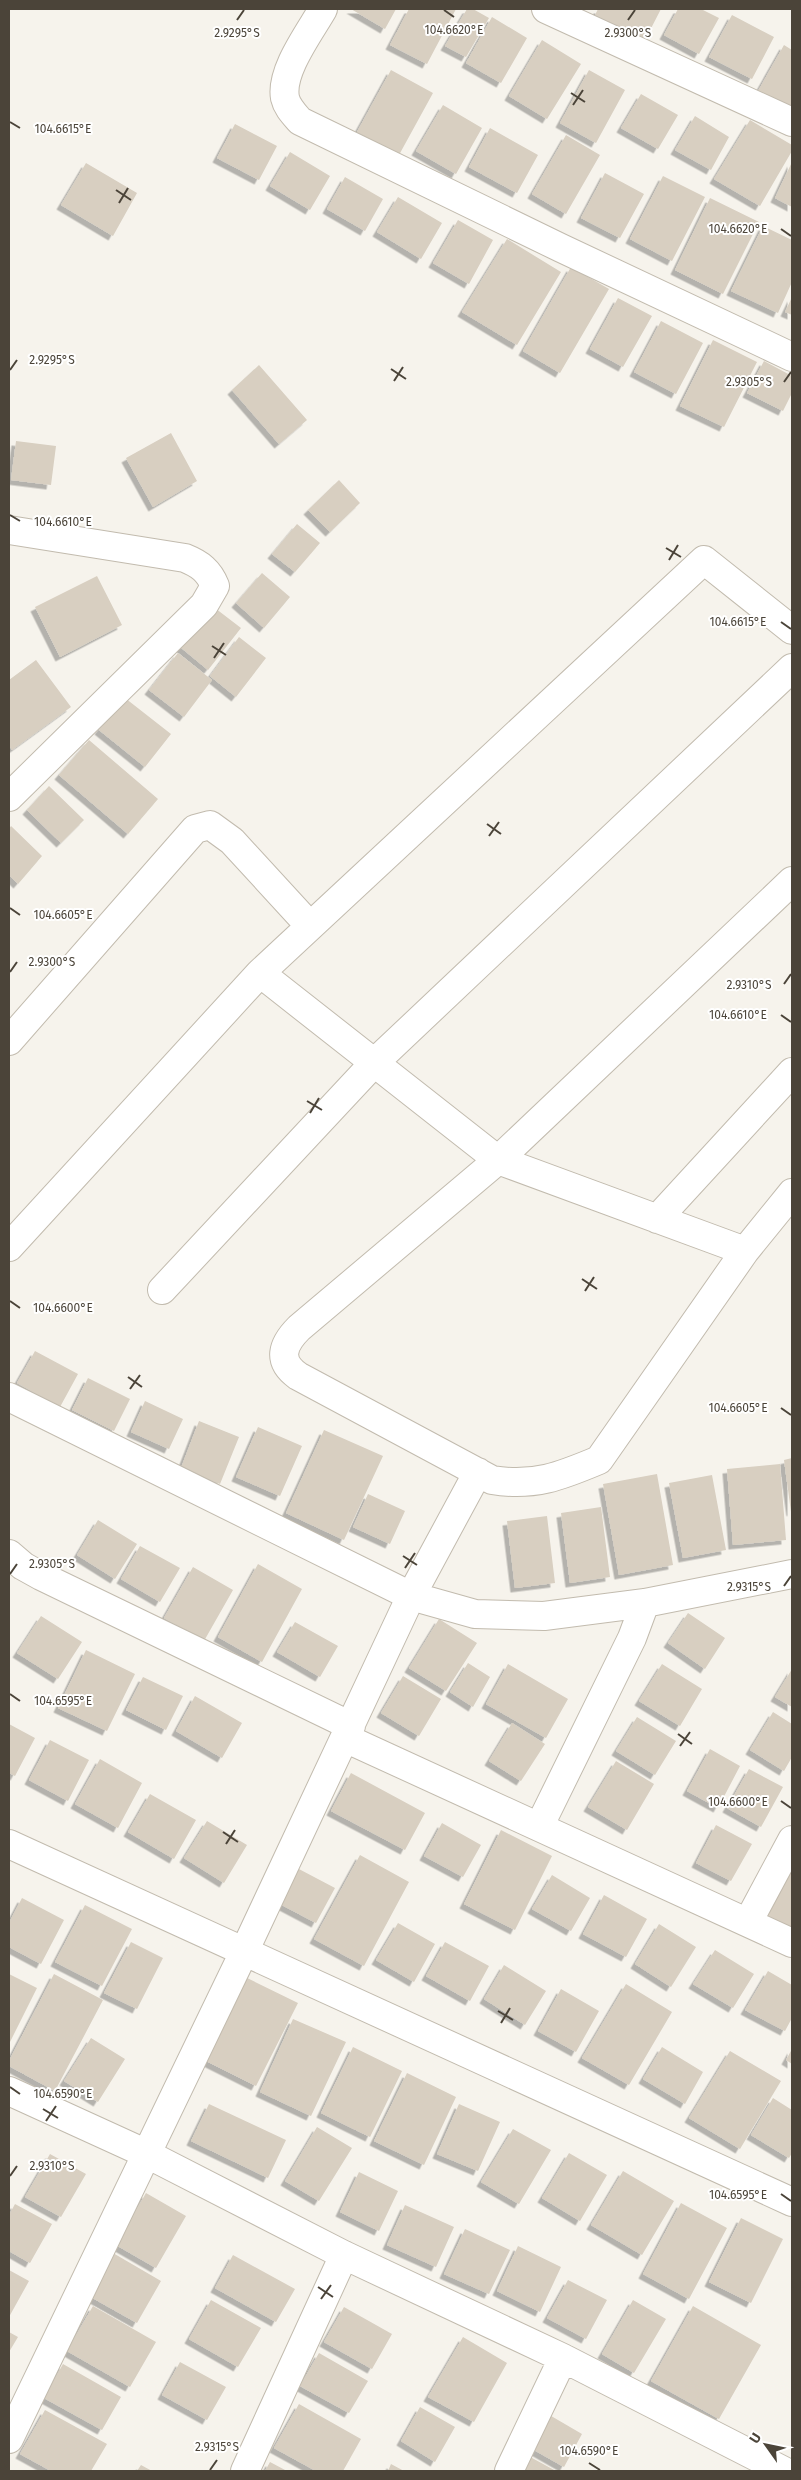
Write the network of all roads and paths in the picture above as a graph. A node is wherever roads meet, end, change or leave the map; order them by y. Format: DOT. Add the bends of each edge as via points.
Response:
graph roads {
  1 [pos="323,9"];
  2 [pos="546,9"];
  3 [pos="792,122"];
  4 [pos="792,357"];
  5 [pos="9,530"];
  6 [pos="792,630"];
  7 [pos="792,668"];
  8 [pos="9,797"];
  9 [pos="792,880"];
  10 [pos="310,926"];
  11 [pos="260,973"];
  12 [pos="9,1041"];
  13 [pos="374,1063"];
  14 [pos="792,1072"];
  15 [pos="498,1160"];
  16 [pos="792,1193"];
  17 [pos="657,1219"];
  18 [pos="9,1247"];
  19 [pos="745,1252"];
  20 [pos="162,1290"];
  21 [pos="9,1397"];
  22 [pos="478,1472"];
  23 [pos="9,1554"];
  24 [pos="792,1574"];
  25 [pos="411,1596"];
  26 [pos="645,1603"];
  27 [pos="348,1732"];
  28 [pos="539,1827"];
  29 [pos="792,1840"];
  30 [pos="9,1844"];
  31 [pos="748,1922"];
  32 [pos="792,1943"];
  33 [pos="244,1952"];
  34 [pos="9,2091"];
  35 [pos="147,2154"];
  36 [pos="792,2202"];
  37 [pos="344,2255"];
  38 [pos="563,2358"];
  39 [pos="9,2439"];
  40 [pos="743,2462"];
  41 [pos="245,2471"];
  42 [pos="509,2471"];
  43 [pos="784,2471"];
  1 -- 4 [label="street" via="288,72 284,86 285,100 300,120"];
  2 -- 3 [label="street"];
  5 -- 8 [label="street" via="185,558 207,572 215,586 204,605"];
  6 -- 10 [label="street" via="704,560"];
  7 -- 13 [label="street"];
  9 -- 15 [label="street"];
  10 -- 11 [label="street"];
  10 -- 12 [label="street" via="232,841 210,825 195,829"];
  11 -- 13 [label="street"];
  11 -- 18 [label="street"];
  13 -- 15 [label="street"];
  13 -- 20 [label="street"];
  14 -- 17 [label="street"];
  15 -- 17 [label="street"];
  15 -- 22 [label="street" via="299,1328 285,1347 284,1360 289,1370 298,1376"];
  16 -- 19 [label="street"];
  17 -- 19 [label="street"];
  19 -- 22 [label="street" via="599,1460 568,1473 526,1484 492,1480"];
  21 -- 25 [label="street"];
  22 -- 25 [label="street"];
  23 -- 27 [label="street" via="41,1576"];
  24 -- 26 [label="street"];
  25 -- 26 [label="street" via="447,1608 500,1616 544,1616"];
  25 -- 27 [label="street"];
  26 -- 28 [label="street" via="632,1638"];
  27 -- 28 [label="street"];
  27 -- 33 [label="street"];
  28 -- 31 [label="street"];
  29 -- 31 [label="street"];
  30 -- 33 [label="street"];
  31 -- 32 [label="street"];
  33 -- 35 [label="street"];
  33 -- 36 [label="street"];
  34 -- 35 [label="street"];
  35 -- 37 [label="street"];
  35 -- 39 [label="street"];
  37 -- 38 [label="street"];
  37 -- 41 [label="street"];
  38 -- 40 [label="street"];
  38 -- 42 [label="street"];
  40 -- 43 [label="street"];
}
